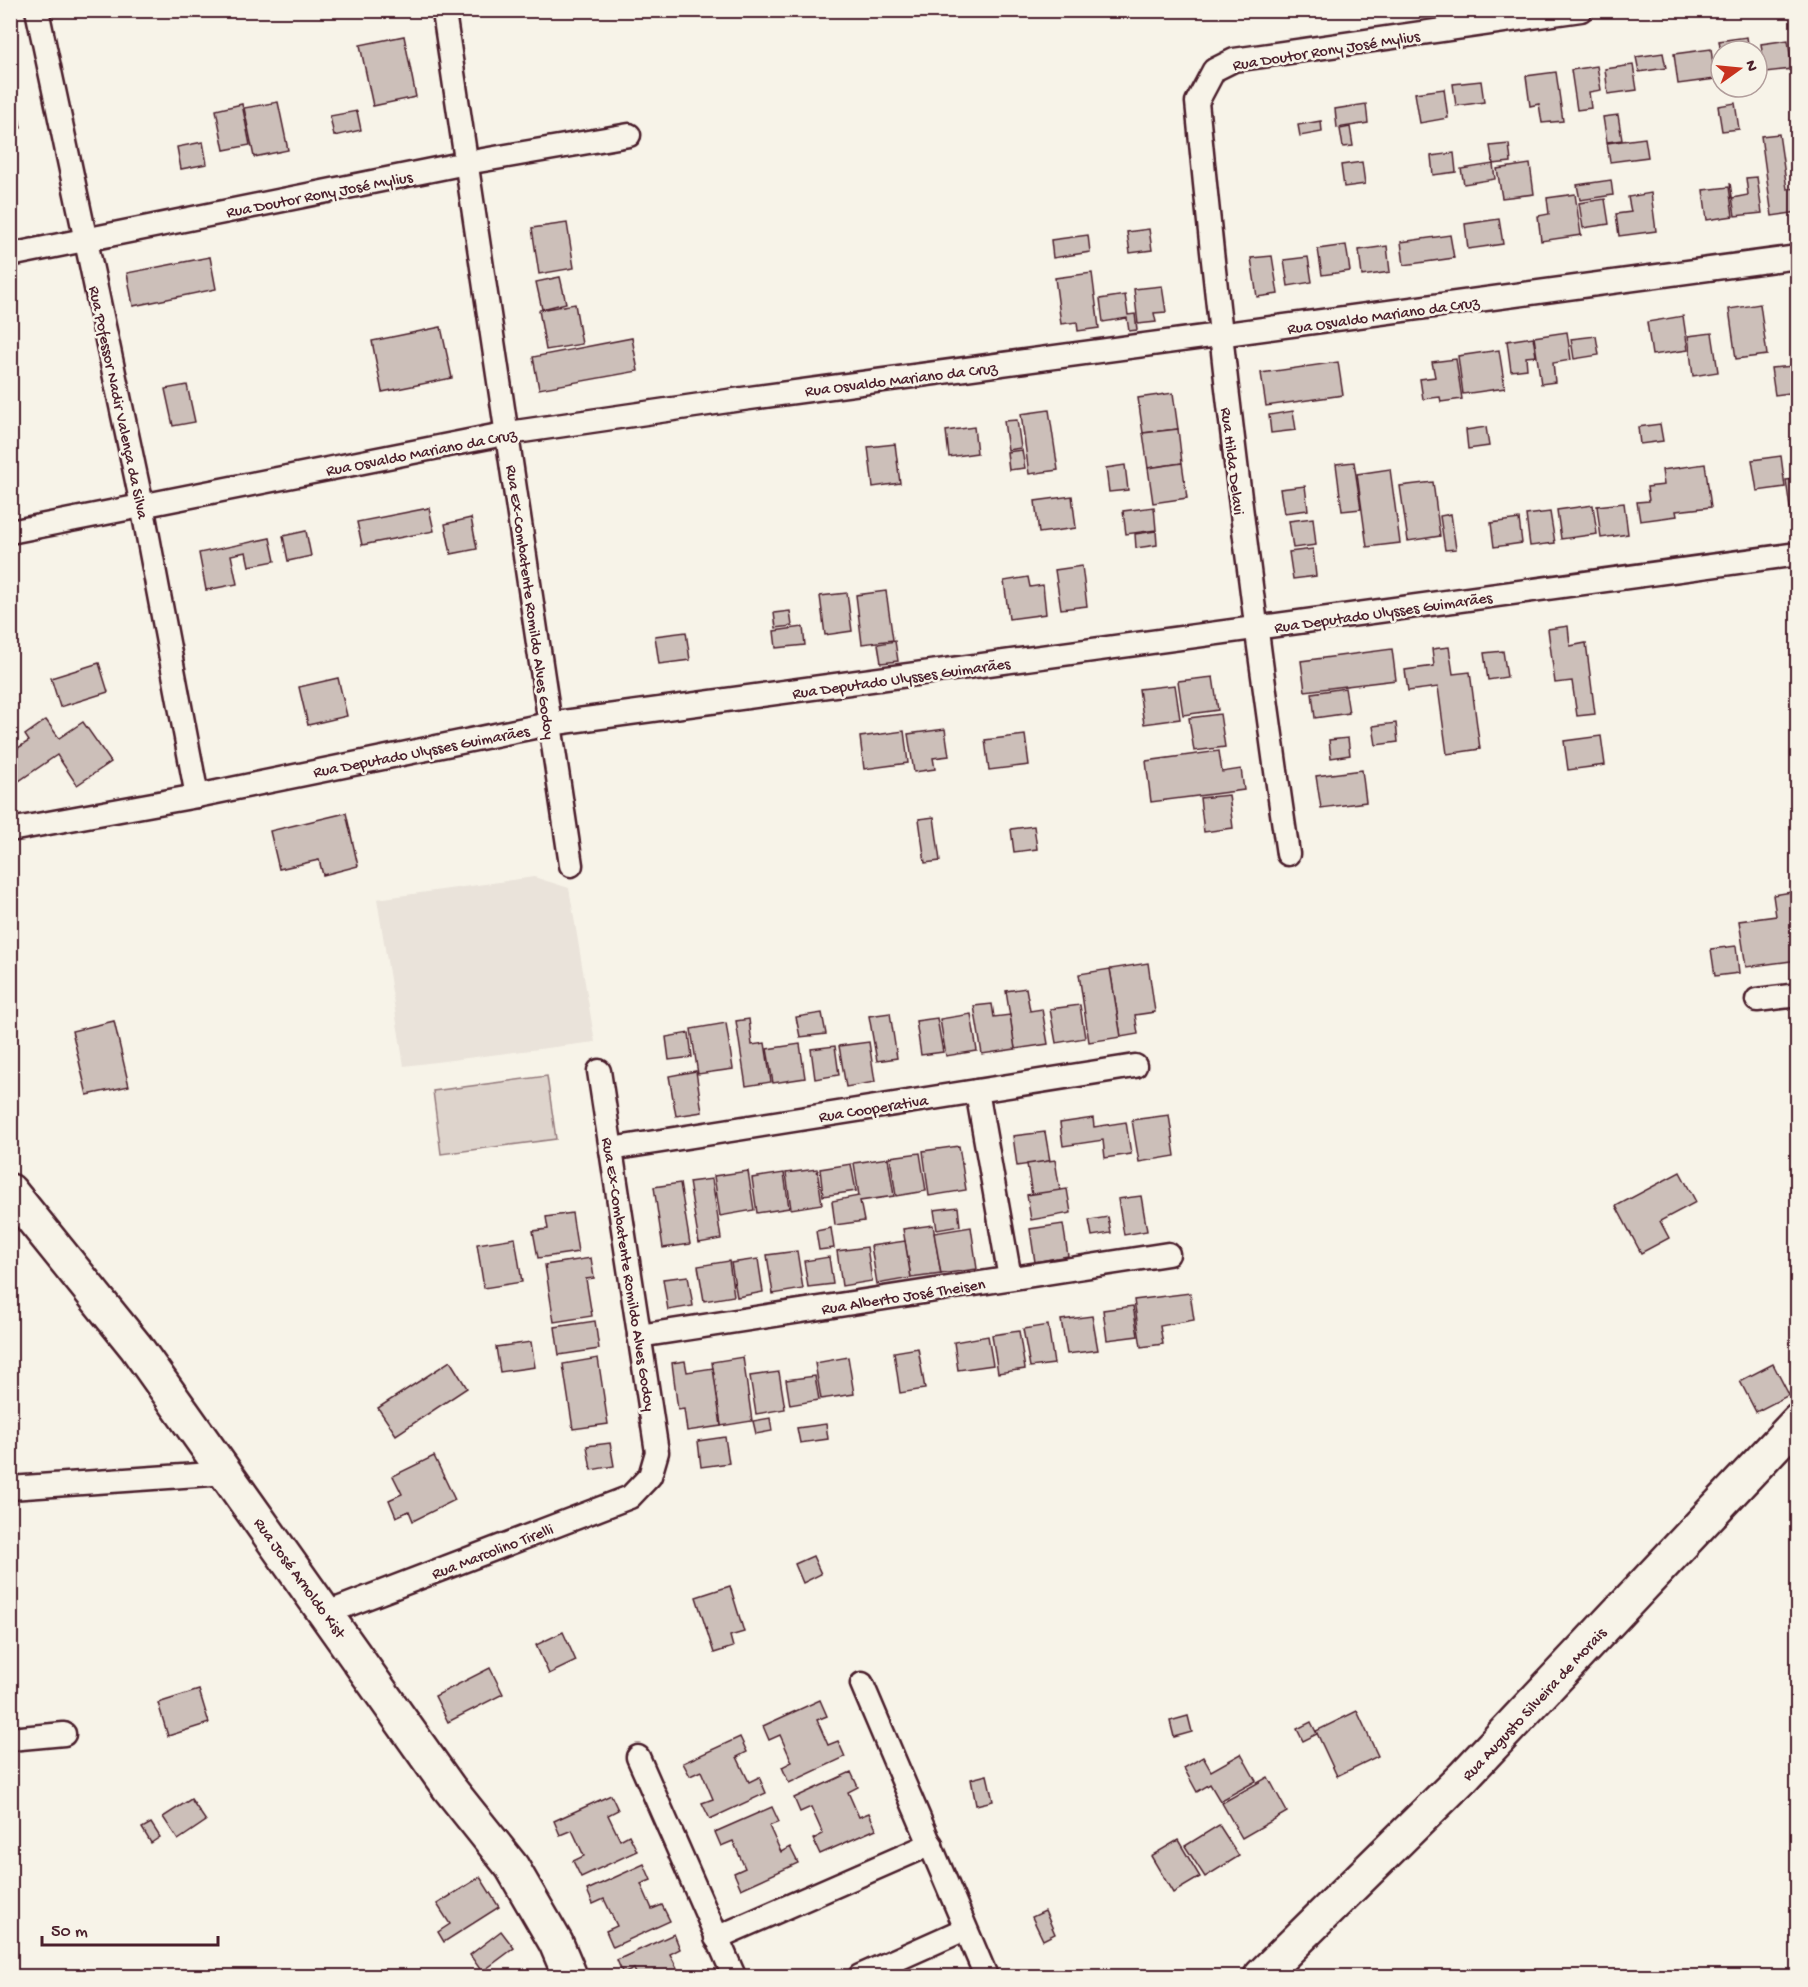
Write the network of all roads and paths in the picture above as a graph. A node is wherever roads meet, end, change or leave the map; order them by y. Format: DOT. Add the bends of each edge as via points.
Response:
graph roads {
  1 [pos="37,10"];
  2 [pos="1581,10"];
  3 [pos="445,19"];
  4 [pos="1214,70"];
  5 [pos="629,135"];
  6 [pos="466,164"];
  7 [pos="86,240"];
  8 [pos="10,255"];
  9 [pos="1797,257"];
  10 [pos="1219,337"];
  11 [pos="509,433"];
  12 [pos="142,505"];
  13 [pos="10,532"];
  14 [pos="1797,554"];
  15 [pos="1255,628"];
  16 [pos="549,724"];
  17 [pos="197,796"];
  18 [pos="10,830"];
  19 [pos="1288,854"];
  20 [pos="571,865"];
  21 [pos="1797,995"];
  22 [pos="1756,1000"];
  23 [pos="1135,1066"];
  24 [pos="599,1071"];
  25 [pos="978,1091"];
  26 [pos="610,1149"];
  27 [pos="10,1191"];
  28 [pos="1168,1254"];
  29 [pos="1010,1278"];
  30 [pos="639,1336"];
  31 [pos="1797,1421"];
  32 [pos="226,1473"];
  33 [pos="650,1476"];
  34 [pos="10,1488"];
  35 [pos="327,1613"];
  36 [pos="862,1684"];
  37 [pos="64,1734"];
  38 [pos="10,1740"];
  39 [pos="638,1757"];
  40 [pos="931,1844"];
  41 [pos="965,1929"];
  42 [pos="716,1938"];
  43 [pos="570,1977"];
  44 [pos="734,1977"];
  45 [pos="860,1977"];
  46 [pos="986,1977"];
  47 [pos="1261,1977"];
  1 -- 7 [label="street, Rua Pofessor Nadir Valença da Silva"];
  2 -- 4 [label="street, Rua Doutor Rony José Mylius" via="1234,60"];
  3 -- 6 [label="street, Rua Ex-Combatente Romildo Alves Godoy"];
  4 -- 10 [label="street, Rua Hilda Delavi" via="1197,102"];
  5 -- 6 [label="street, Rua Doutor Rony José Mylius"];
  6 -- 7 [label="street, Rua Doutor Rony José Mylius"];
  6 -- 11 [label="street, Rua Ex-Combatente Romildo Alves Godoy"];
  7 -- 8 [label="street, Rua Doutor Rony José Mylius"];
  7 -- 12 [label="street, Rua Pofessor Nadir Valença da Silva"];
  9 -- 10 [label="street, Rua Osvaldo Mariano da Cruz"];
  10 -- 11 [label="street, Rua Osvaldo Mariano da Cruz"];
  10 -- 15 [label="street, Rua Hilda Delavi"];
  11 -- 12 [label="street, Rua Osvaldo Mariano da Cruz"];
  11 -- 16 [label="street, Rua Ex-Combatente Romildo Alves Godoy"];
  12 -- 13 [label="street, Rua Osvaldo Mariano da Cruz"];
  12 -- 17 [label="street, Rua Pofessor Nadir Valença da Silva"];
  14 -- 15 [label="street, Rua Deputado Ulysses Guimarães"];
  15 -- 16 [label="street, Rua Deputado Ulysses Guimarães"];
  15 -- 19 [label="street, Rua Hilda Delavi"];
  16 -- 17 [label="street, Rua Deputado Ulysses Guimarães"];
  16 -- 20 [label="street, Rua Ex-Combatente Romildo Alves Godoy"];
  17 -- 18 [label="street, Rua Deputado Ulysses Guimarães"];
  21 -- 22 [label="street"];
  23 -- 25 [label="street, Rua Cooperativa"];
  24 -- 26 [label="street, Rua Ex-Combatente Romildo Alves Godoy"];
  25 -- 26 [label="street, Rua Cooperativa"];
  25 -- 29 [label="street"];
  26 -- 30 [label="street, Rua Ex-Combatente Romildo Alves Godoy"];
  27 -- 32 [label="street, Rua José Arnoldo Kist" via="136,1347"];
  28 -- 29 [label="street, Rua Alberto José Theisen"];
  29 -- 30 [label="street, Rua Alberto José Theisen"];
  30 -- 33 [label="street, Rua Ex-Combatente Romildo Alves Godoy" via="657,1452"];
  31 -- 47 [label="street, Rua Augusto Silveira de Morais" via="1463,1777"];
  32 -- 34 [label="street"];
  32 -- 35 [label="street, Rua José Arnoldo Kist"];
  33 -- 35 [label="street, Rua Marcolino Tirelli" via="630,1497"];
  35 -- 43 [label="street, Rua José Arnoldo Kist" via="449,1788 512,1867 556,1943"];
  36 -- 40 [label="street"];
  37 -- 38 [label="street"];
  39 -- 42 [label="street"];
  40 -- 41 [label="street"];
  40 -- 42 [label="street"];
  41 -- 45 [label="street"];
  41 -- 46 [label="street"];
  42 -- 44 [label="street"];
}
